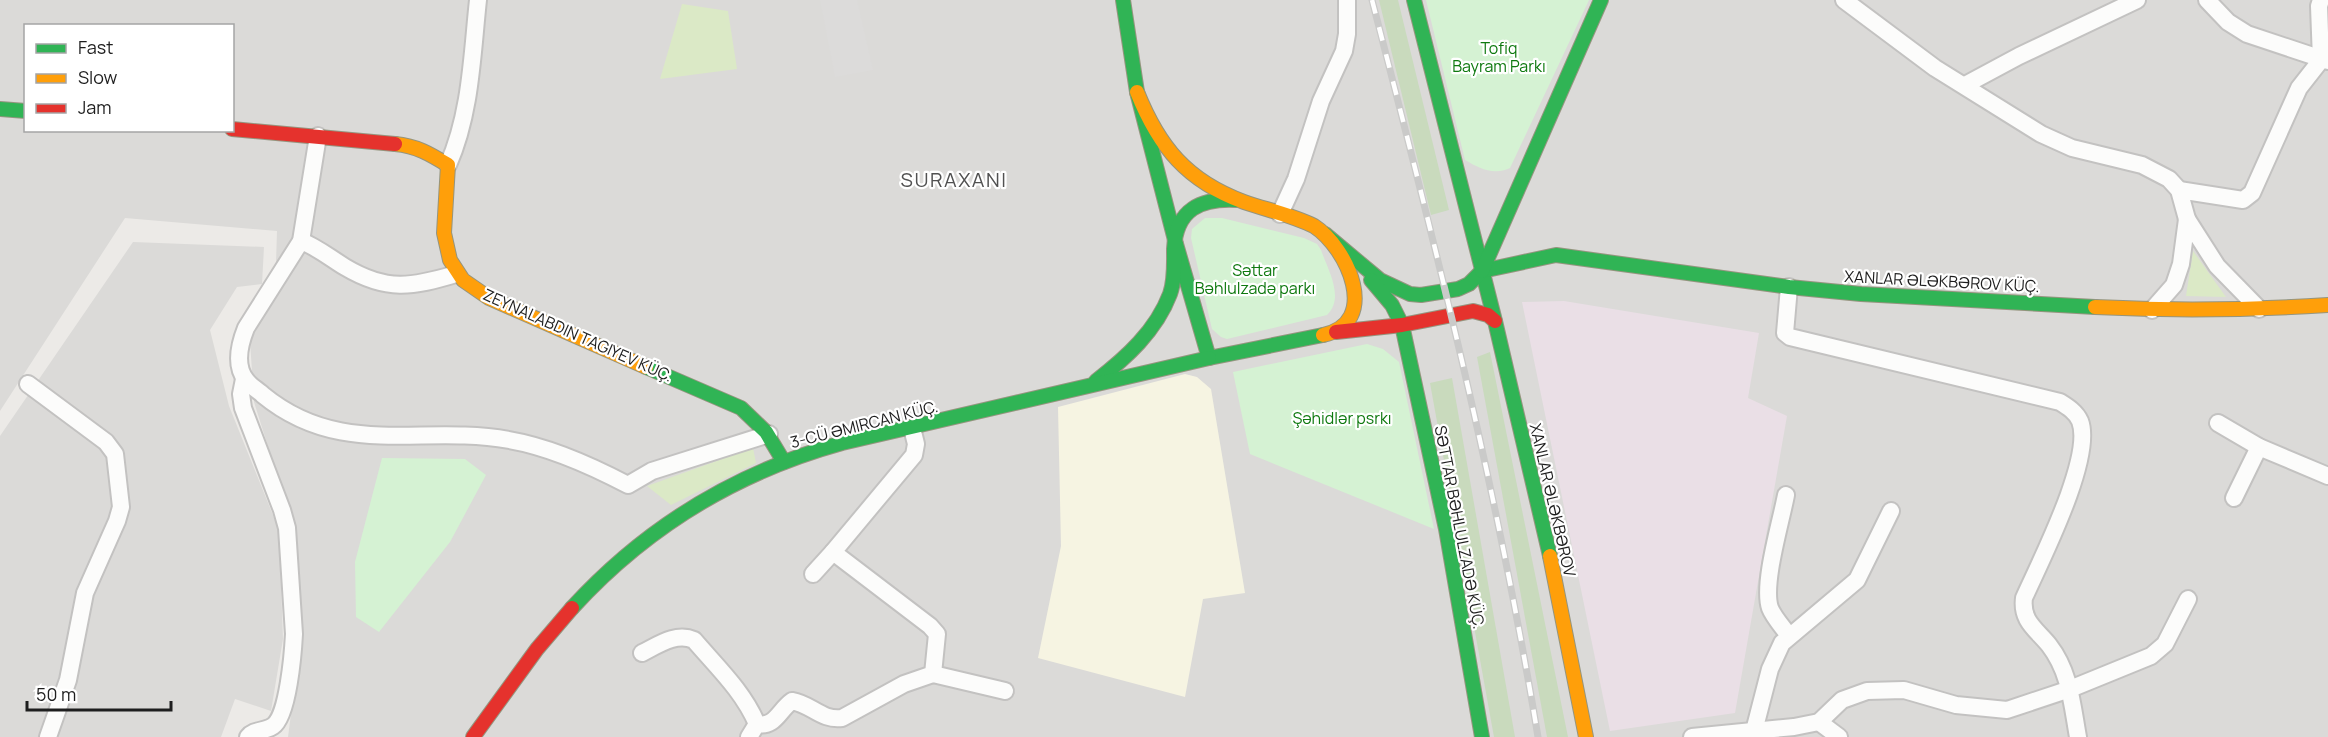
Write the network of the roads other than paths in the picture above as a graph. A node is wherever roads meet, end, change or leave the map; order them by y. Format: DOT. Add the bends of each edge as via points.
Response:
graph roads {
  1 [pos="478,0"];
  2 [pos="1122,0"];
  3 [pos="1347,0"];
  4 [pos="1414,0"];
  5 [pos="1601,0"];
  6 [pos="1844,0"];
  7 [pos="2137,0"];
  8 [pos="2207,0"];
  9 [pos="2321,0"];
  10 [pos="2325,61"];
  11 [pos="1965,85"];
  12 [pos="1137,92"];
  13 [pos="0,109"];
  14 [pos="24,111"];
  15 [pos="234,129"];
  16 [pos="318,136"];
  17 [pos="448,165"];
  18 [pos="2179,190"];
  19 [pos="1239,200"];
  20 [pos="1280,214"];
  21 [pos="2187,219"];
  22 [pos="1325,234"];
  23 [pos="301,241"];
  24 [pos="1176,244"];
  25 [pos="1482,271"];
  26 [pos="456,274"];
  27 [pos="1789,287"];
  28 [pos="2328,305"];
  29 [pos="2259,309"];
  30 [pos="2152,310"];
  31 [pos="1495,321"];
  32 [pos="1402,325"];
  33 [pos="1336,332"];
  34 [pos="1209,358"];
  35 [pos="244,379"];
  36 [pos="28,384"];
  37 [pos="1090,385"];
  38 [pos="2218,423"];
  39 [pos="912,428"];
  40 [pos="769,434"];
  41 [pos="2259,447"];
  42 [pos="784,462"];
  43 [pos="2328,476"];
  44 [pos="1786,495"];
  45 [pos="2234,498"];
  46 [pos="1891,511"];
  47 [pos="833,552"];
  48 [pos="813,574"];
  49 [pos="2188,599"];
  50 [pos="1789,636"];
  51 [pos="642,653"];
  52 [pos="933,674"];
  53 [pos="2070,689"];
  54 [pos="1005,691"];
  55 [pos="1819,722"];
  56 [pos="753,731"];
  57 [pos="1754,731"];
  58 [pos="48,737"];
  59 [pos="248,737"];
  60 [pos="473,737"];
  61 [pos="1482,737"];
  62 [pos="1586,737"];
  63 [pos="1692,737"];
  64 [pos="1839,737"];
  65 [pos="2078,737"];
  1 -- 17 [label="street" via="468,92"];
  2 -- 12 [label="main road"];
  3 -- 20 [label="street" via="1344,51 1321,101 1296,179"];
  4 -- 25 [label="main road"];
  5 -- 25 [label="main road"];
  6 -- 11 [label="street" via="1912,52"];
  7 -- 11 [label="street"];
  8 -- 10 [label="street" via="2228,22 2247,34"];
  9 -- 10 [label="street"];
  10 -- 18 [label="street" via="2299,88 2252,193 2243,200"];
  11 -- 18 [label="street" via="2056,142 2142,165 2169,179"];
  12 -- 19 [label="main road" via="1155,133 1176,159"];
  12 -- 24 [label="main road"];
  13 -- 14 [label="main road"];
  15 -- 16 [label="main road"];
  16 -- 17 [label="main road" via="410,145"];
  16 -- 23 [label="street"];
  17 -- 26 [label="main road" via="444,231"];
  18 -- 21 [label="street"];
  19 -- 20 [label="main road"];
  19 -- 24 [label="main road" via="1202,202 1182,219"];
  20 -- 22 [label="main road"];
  21 -- 29 [label="street" via="2217,266"];
  21 -- 30 [label="street" via="2174,285"];
  22 -- 25 [label="main road" via="1380,280 1410,294 1458,289"];
  22 -- 32 [label="main road, SƏTTAR BƏHLULZADƏ KÜÇ." via="1382,292"];
  22 -- 33 [label="main road" via="1347,266 1355,298 1351,317"];
  23 -- 26 [label="street" via="347,268 383,283 405,286"];
  23 -- 35 [label="street" via="246,328 238,358"];
  24 -- 34 [label="main road"];
  24 -- 37 [label="main road, 3-CÜ ƏMIRCAN KÜÇ." via="1174,280 1156,321 1135,348"];
  25 -- 27 [label="main road, XANLAR ƏLƏKBƏROV KÜÇ." via="1556,255"];
  25 -- 31 [label="main road, XANLAR ƏLƏKBƏROV"];
  26 -- 40 [label="main road, ZEYNALABDIN TAGIYEV KÜÇ." via="489,298 728,401 756,419"];
  27 -- 30 [label="main road, XANLAR ƏLƏKBƏROV KÜÇ."];
  27 -- 53 [label="street" via="1785,333 1790,337 2060,402 2080,420 2083,436 2072,485 2024,598 2023,611 2065,670"];
  28 -- 29 [label="main road, XANLAR ƏLƏKBƏROV KÜÇ."];
  29 -- 30 [label="main road, XANLAR ƏLƏKBƏROV KÜÇ."];
  31 -- 32 [label="main road" via="1473,311"];
  31 -- 62 [label="main road, XANLAR ƏLƏKBƏROV" via="1545,533"];
  32 -- 33 [label="main road"];
  32 -- 61 [label="main road, SƏTTAR BƏHLULZADƏ KÜÇ." via="1446,529"];
  33 -- 34 [label="main road"];
  34 -- 37 [label="main road"];
  35 -- 40 [label="street" via="273,402 336,432 510,440 542,448 628,485 652,471"];
  35 -- 59 [label="street" via="243,408 287,528 294,634 282,714 274,726"];
  36 -- 58 [label="street" via="106,442 115,454 121,507 85,593 68,680"];
  37 -- 39 [label="main road, 3-CÜ ƏMIRCAN KÜÇ."];
  38 -- 41 [label="street"];
  39 -- 42 [label="main road, 3-CÜ ƏMIRCAN KÜÇ."];
  39 -- 47 [label="street" via="914,455"];
  40 -- 42 [label="main road, ZEYNALABDIN TAGIYEV KÜÇ."];
  41 -- 43 [label="street"];
  41 -- 45 [label="street"];
  42 -- 60 [label="main road, 3-CÜ ƏMIRCAN KÜÇ." via="699,504 643,541 568,613"];
  44 -- 50 [label="street" via="1768,594 1771,610"];
  46 -- 50 [label="street" via="1857,580"];
  47 -- 48 [label="street"];
  47 -- 52 [label="street" via="937,634"];
  49 -- 53 [label="street" via="2165,644 2151,656"];
  50 -- 57 [label="street" via="1770,669"];
  51 -- 56 [label="street" via="672,639 686,636 694,640 749,706"];
  52 -- 54 [label="street"];
  52 -- 56 [label="street" via="904,684 842,718 824,717 792,701 774,722"];
  53 -- 55 [label="street" via="2007,710 1956,705 1904,690 1867,691 1842,700"];
  53 -- 65 [label="street"];
  55 -- 57 [label="street"];
  55 -- 64 [label="street"];
  57 -- 63 [label="street"];
}
